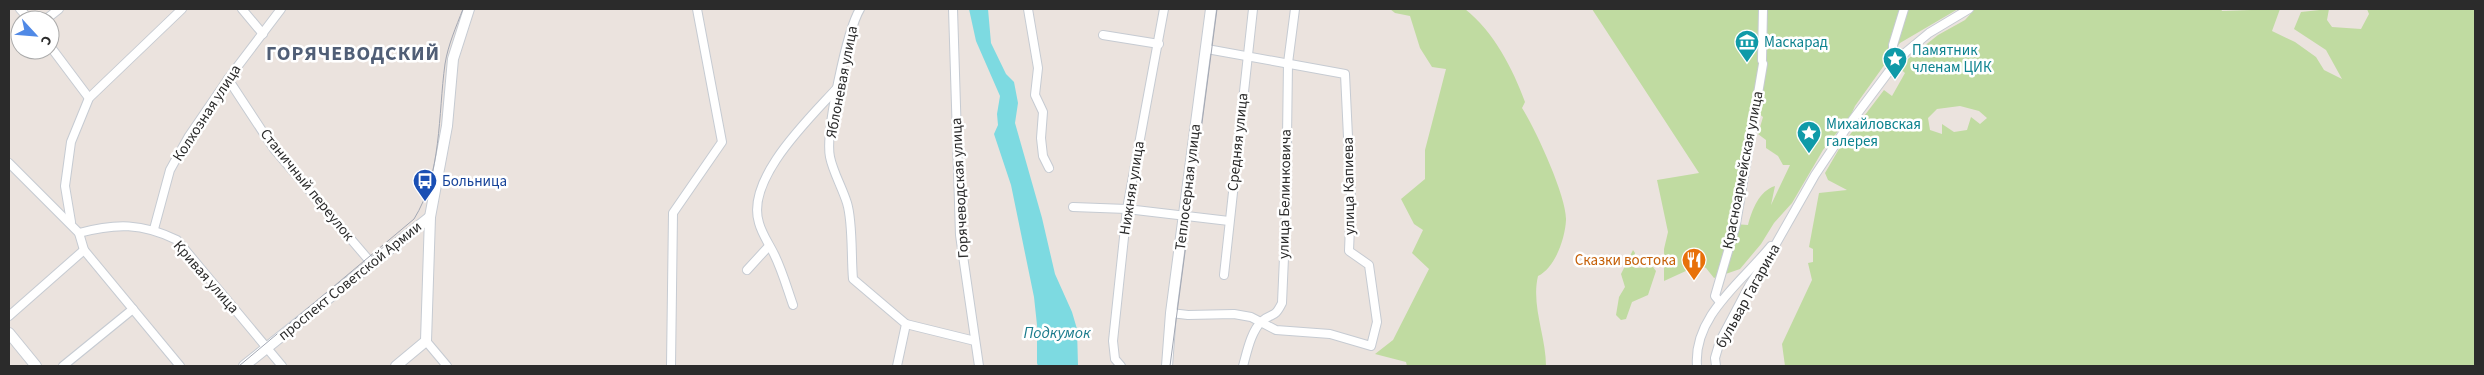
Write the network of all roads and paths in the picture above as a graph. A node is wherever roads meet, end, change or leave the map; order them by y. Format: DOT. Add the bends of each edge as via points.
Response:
graph roads {
  1 [pos="182,9"];
  2 [pos="242,9"];
  3 [pos="281,9"];
  4 [pos="469,9"];
  5 [pos="697,9"];
  6 [pos="860,9"];
  7 [pos="953,9"];
  8 [pos="1028,9"];
  9 [pos="1164,9"];
  10 [pos="1211,9"];
  11 [pos="1253,9"];
  12 [pos="1296,9"];
  13 [pos="1763,9"];
  14 [pos="1904,9"];
  15 [pos="1969,9"];
  16 [pos="262,34"];
  17 [pos="1103,35"];
  18 [pos="1159,44"];
  19 [pos="1207,49"];
  20 [pos="1247,56"];
  21 [pos="60,60"];
  22 [pos="1288,63"];
  23 [pos="1893,66"];
  24 [pos="228,79"];
  25 [pos="837,88"];
  26 [pos="88,98"];
  27 [pos="9,163"];
  28 [pos="1049,168"];
  29 [pos="1073,207"];
  30 [pos="1127,209"];
  31 [pos="1184,215"];
  32 [pos="430,217"];
  33 [pos="1229,221"];
  34 [pos="71,223"];
  35 [pos="1786,226"];
  36 [pos="154,229"];
  37 [pos="79,232"];
  38 [pos="769,246"];
  39 [pos="84,250"];
  40 [pos="373,265"];
  41 [pos="747,270"];
  42 [pos="1224,274"];
  43 [pos="1720,302"];
  44 [pos="793,305"];
  45 [pos="133,309"];
  46 [pos="1171,313"];
  47 [pos="9,316"];
  48 [pos="1262,322"];
  49 [pos="906,324"];
  50 [pos="9,334"];
  51 [pos="426,341"];
  52 [pos="975,341"];
  53 [pos="266,348"];
  54 [pos="36,366"];
  55 [pos="63,366"];
  56 [pos="180,366"];
  57 [pos="244,366"];
  58 [pos="282,366"];
  59 [pos="396,366"];
  60 [pos="447,366"];
  61 [pos="671,366"];
  62 [pos="897,366"];
  63 [pos="979,366"];
  64 [pos="1121,366"];
  65 [pos="1167,366"];
  66 [pos="1243,366"];
  67 [pos="1697,366"];
  68 [pos="1716,366"];
  1 -- 26 [label="street"];
  2 -- 16 [label="street"];
  3 -- 16 [label="street, Колхозная улица"];
  4 -- 32 [label="main road, проспект Советской Армии" via="453,59 447,126"];
  5 -- 61 [label="street" via="722,142 673,213"];
  6 -- 25 [label="street, Яблоневая улица" via="853,21"];
  7 -- 52 [label="street, Горячеводская улица" via="960,235"];
  8 -- 28 [label="street" via="1038,68 1035,95 1043,112 1043,156"];
  9 -- 18 [label="street, Нижняя улица"];
  10 -- 19 [label="main road, Теплосерная улица"];
  11 -- 20 [label="street, Средняя улица"];
  12 -- 22 [label="street, улица Белинковича"];
  13 -- 43 [label="street, Красноармейская улица" via="1763,62 1736,224 1715,296"];
  14 -- 23 [label="street" via="1893,45"];
  15 -- 23 [label="street, бульвар Гагарина" via="1928,33"];
  16 -- 24 [label="street, Колхозная улица"];
  17 -- 18 [label="street"];
  18 -- 30 [label="street, Нижняя улица"];
  19 -- 20 [label="street"];
  19 -- 31 [label="main road, Теплосерная улица"];
  20 -- 22 [label="street"];
  20 -- 33 [label="street, Средняя улица"];
  21 -- 26 [label="street"];
  22 -- 48 [label="street, улица Белинковича" via="1282,303 1276,315"];
  22 -- 48 [label="street, улица Капиева" via="1345,74 1352,200 1350,251 1370,265 1377,322 1371,346 1330,334 1276,330"];
  23 -- 35 [label="street, бульвар Гагарина" via="1845,130"];
  24 -- 36 [label="street, Колхозная улица" via="170,170"];
  24 -- 40 [label="street, Станичный переулок" via="274,150"];
  25 -- 38 [label="street" via="793,136 764,181 757,202 758,222"];
  25 -- 49 [label="street, Яблоневая улица" via="829,156 848,204 852,279"];
  26 -- 34 [label="street" via="71,142 65,186"];
  27 -- 34 [label="street"];
  29 -- 30 [label="street"];
  30 -- 31 [label="street"];
  30 -- 64 [label="street, Нижняя улица" via="1113,341 1115,359"];
  31 -- 33 [label="street"];
  31 -- 46 [label="main road, Теплосерная улица"];
  32 -- 40 [label="main road, проспект Советской Армии"];
  32 -- 51 [label="main road"];
  33 -- 42 [label="street, Средняя улица"];
  34 -- 37 [label="street"];
  35 -- 43 [label="street, бульвар Гагарина"];
  35 -- 68 [label="street, бульвар Гагарина" via="1720,341"];
  36 -- 37 [label="street, Кривая улица" via="114,226"];
  36 -- 53 [label="street, Кривая улица" via="177,240"];
  37 -- 39 [label="street"];
  38 -- 41 [label="street"];
  38 -- 44 [label="street"];
  39 -- 45 [label="street"];
  39 -- 47 [label="street"];
  40 -- 53 [label="main road, проспект Советской Армии"];
  43 -- 67 [label="street, бульвар Гагарина" via="1712,311 1697,343"];
  45 -- 55 [label="street"];
  45 -- 56 [label="street"];
  46 -- 48 [label="street" via="1234,314"];
  46 -- 65 [label="main road, Теплосерная улица"];
  48 -- 66 [label="street, улица Белинковича"];
  49 -- 52 [label="street"];
  49 -- 62 [label="street"];
  50 -- 54 [label="main road"];
  51 -- 59 [label="main road"];
  51 -- 60 [label="street"];
  52 -- 63 [label="street, Горячеводская улица"];
  53 -- 57 [label="main road, проспект Советской Армии"];
  53 -- 58 [label="street, Кривая улица"];
}
